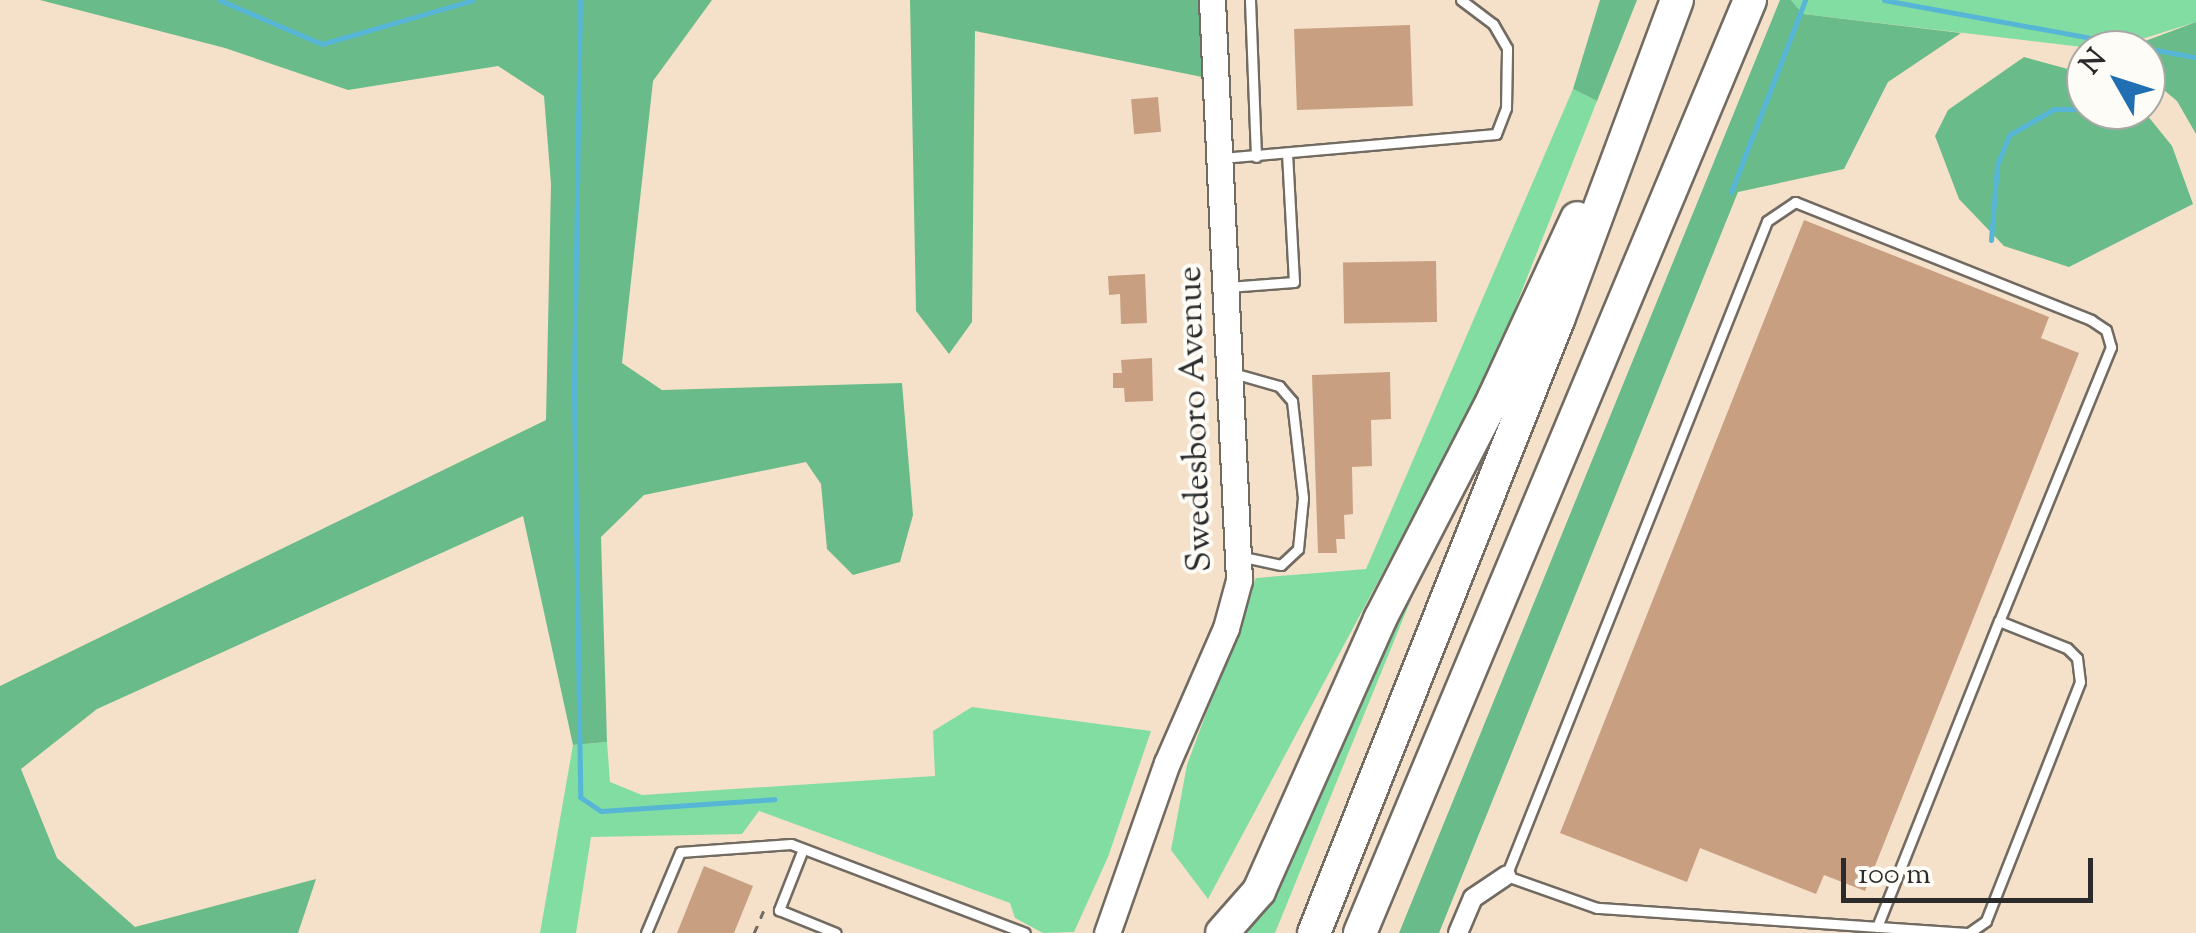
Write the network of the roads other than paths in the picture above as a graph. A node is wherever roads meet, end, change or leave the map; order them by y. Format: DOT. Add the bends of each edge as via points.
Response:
graph roads {
  1 [pos="1212,0"];
  2 [pos="1250,0"];
  3 [pos="1461,0"];
  4 [pos="1677,0"];
  5 [pos="1750,0"];
  6 [pos="1640,94"];
  7 [pos="1287,154"];
  8 [pos="1256,157"];
  9 [pos="1222,158"];
  10 [pos="1228,287"];
  11 [pos="1232,373"];
  12 [pos="1240,556"];
  13 [pos="1999,622"];
  14 [pos="803,848"];
  15 [pos="1506,876"];
  16 [pos="1876,927"];
  17 [pos="1018,932"];
  18 [pos="646,933"];
  19 [pos="836,933"];
  20 [pos="1108,933"];
  21 [pos="1222,933"];
  22 [pos="1314,933"];
  23 [pos="1360,933"];
  24 [pos="1458,933"];
  25 [pos="1968,933"];
  1 -- 9 [label="street, Swedesboro Avenue"];
  2 -- 8 [label="lane"];
  3 -- 7 [label="lane" via="1493,24 1507,48 1506,108 1496,134"];
  4 -- 6 [label="highway"];
  5 -- 23 [label="highway"];
  6 -- 21 [label="highway" via="1380,619 1259,891"];
  6 -- 22 [label="highway" via="1551,338"];
  7 -- 8 [label="lane"];
  7 -- 10 [label="lane" via="1294,282"];
  8 -- 9 [label="lane"];
  9 -- 10 [label="street, Swedesboro Avenue"];
  10 -- 11 [label="street, Swedesboro Avenue"];
  11 -- 12 [label="street, Swedesboro Avenue"];
  11 -- 12 [label="lane" via="1279,386 1292,401 1303,498 1298,549 1281,564"];
  12 -- 20 [label="street, Swedesboro Avenue" via="1226,628 1167,763"];
  13 -- 15 [label="lane" via="2111,347 2106,330 1794,202 1781,206 1767,221"];
  13 -- 16 [label="lane"];
  13 -- 25 [label="lane" via="2066,648 2076,658 2080,682 1986,921"];
  14 -- 17 [label="lane"];
  14 -- 18 [label="lane" via="680,852"];
  14 -- 19 [label="lane" via="779,910"];
  15 -- 16 [label="lane" via="1597,908"];
  15 -- 24 [label="street" via="1473,898"];
  16 -- 25 [label="lane"];
}
